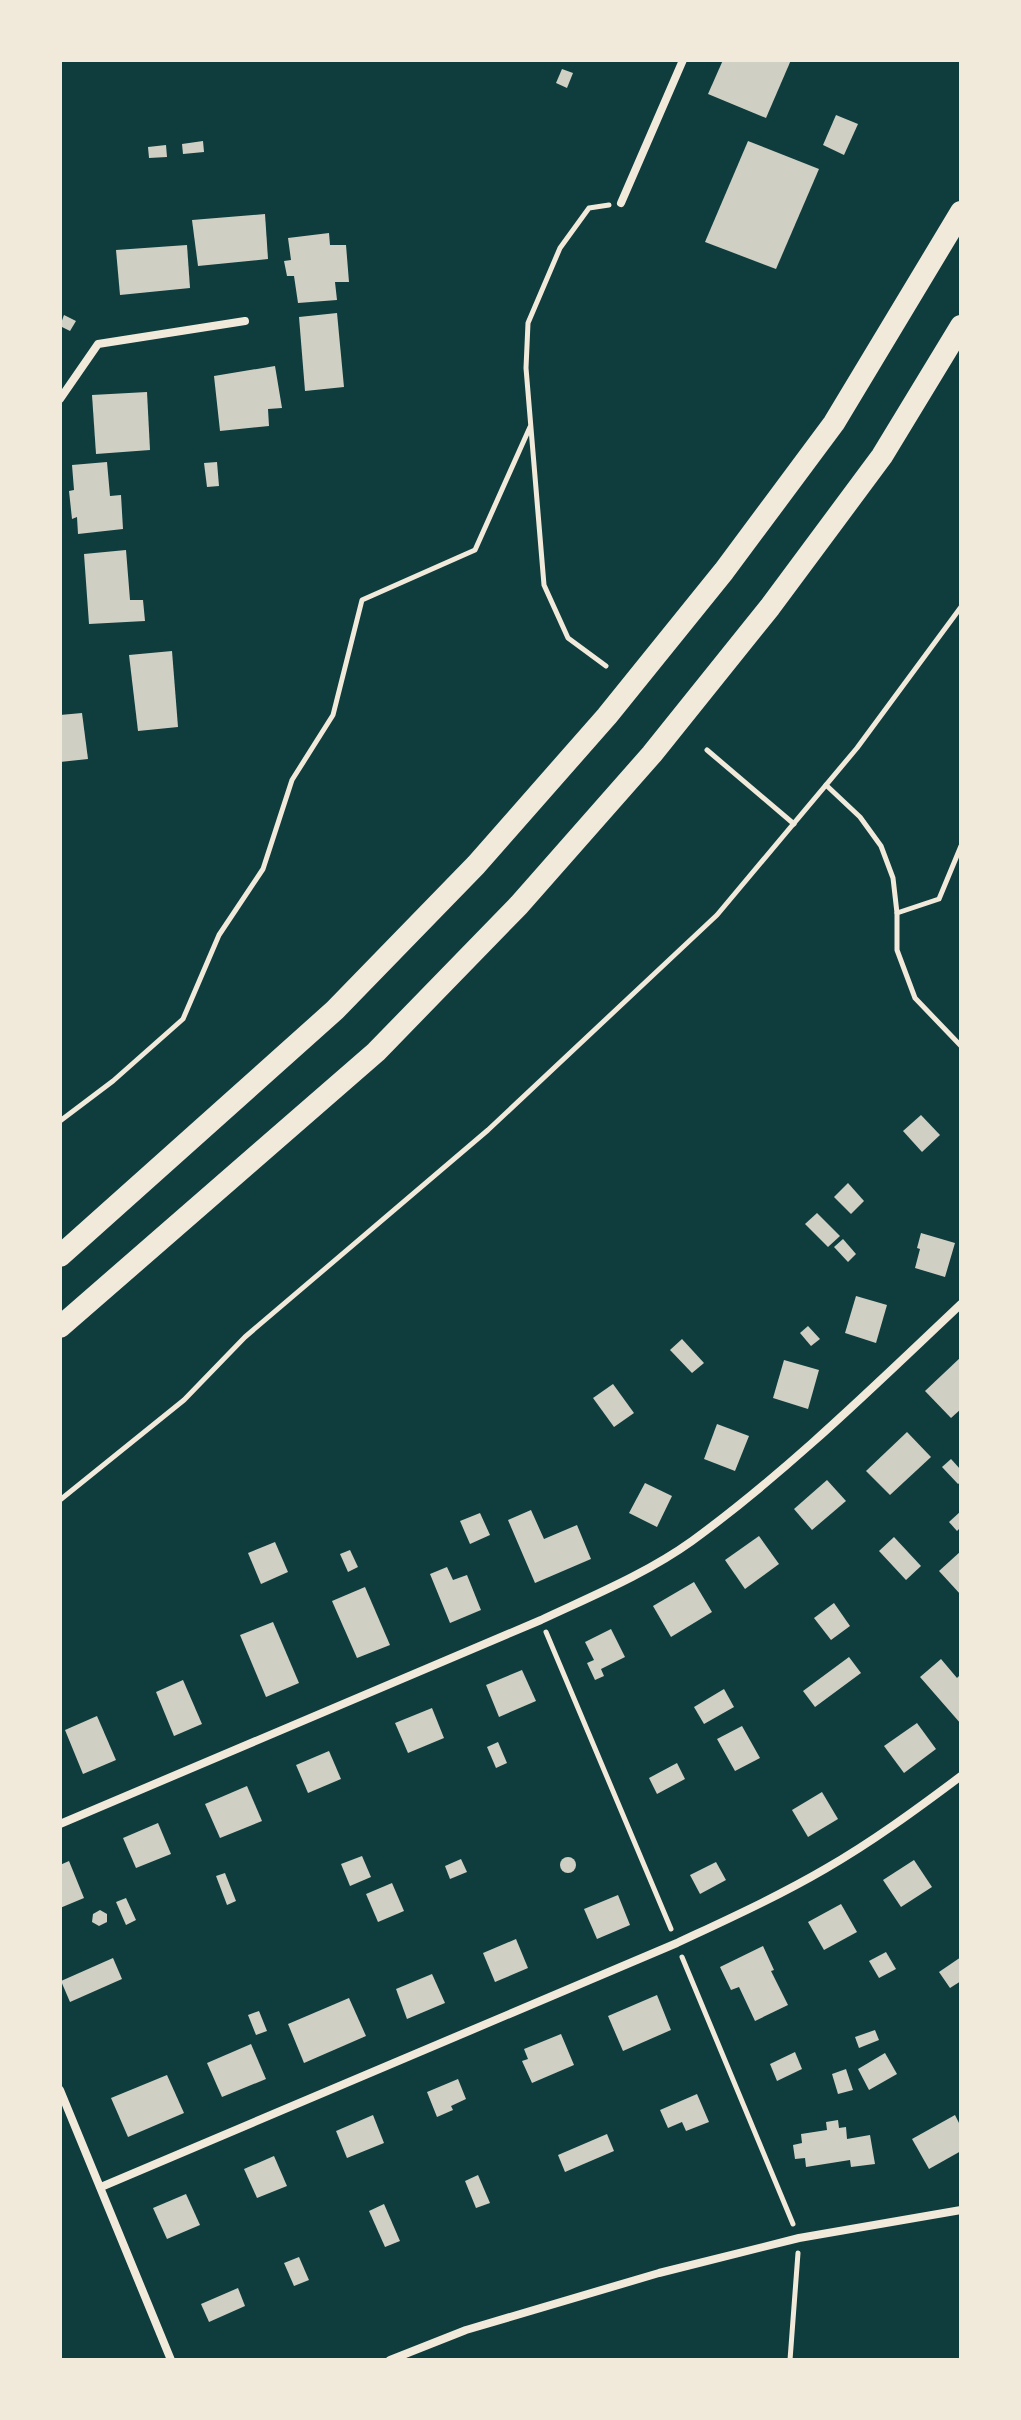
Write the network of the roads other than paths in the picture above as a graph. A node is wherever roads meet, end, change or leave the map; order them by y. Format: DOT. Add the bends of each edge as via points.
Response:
graph roads {
  1 [pos="683,60"];
  2 [pos="621,203"];
  3 [pos="961,212"];
  4 [pos="245,321"];
  5 [pos="961,326"];
  6 [pos="60,399"];
  7 [pos="60,1256"];
  8 [pos="115,1280"];
  9 [pos="961,1304"];
  10 [pos="60,1327"];
  11 [pos="60,1336"];
  12 [pos="961,1776"];
  13 [pos="60,1824"];
  14 [pos="60,2090"];
  15 [pos="101,2187"];
  16 [pos="961,2210"];
  17 [pos="171,2360"];
  18 [pos="390,2360"];
  1 -- 2 [label="street"];
  3 -- 7 [label="highway" via="834,423 597,728 476,865 335,1010"];
  4 -- 6 [label="street" via="98,344"];
  5 -- 8 [label="highway" via="882,456 770,607 529,895 376,1052"];
  8 -- 10 [label="highway"];
  8 -- 11 [label="highway"];
  9 -- 13 [label="street" via="810,1447 690,1542 630,1578"];
  12 -- 15 [label="street" via="826,1869 760,1904"];
  14 -- 15 [label="street"];
  15 -- 17 [label="street"];
  16 -- 18 [label="street" via="799,2238 659,2273 466,2330"];
}
